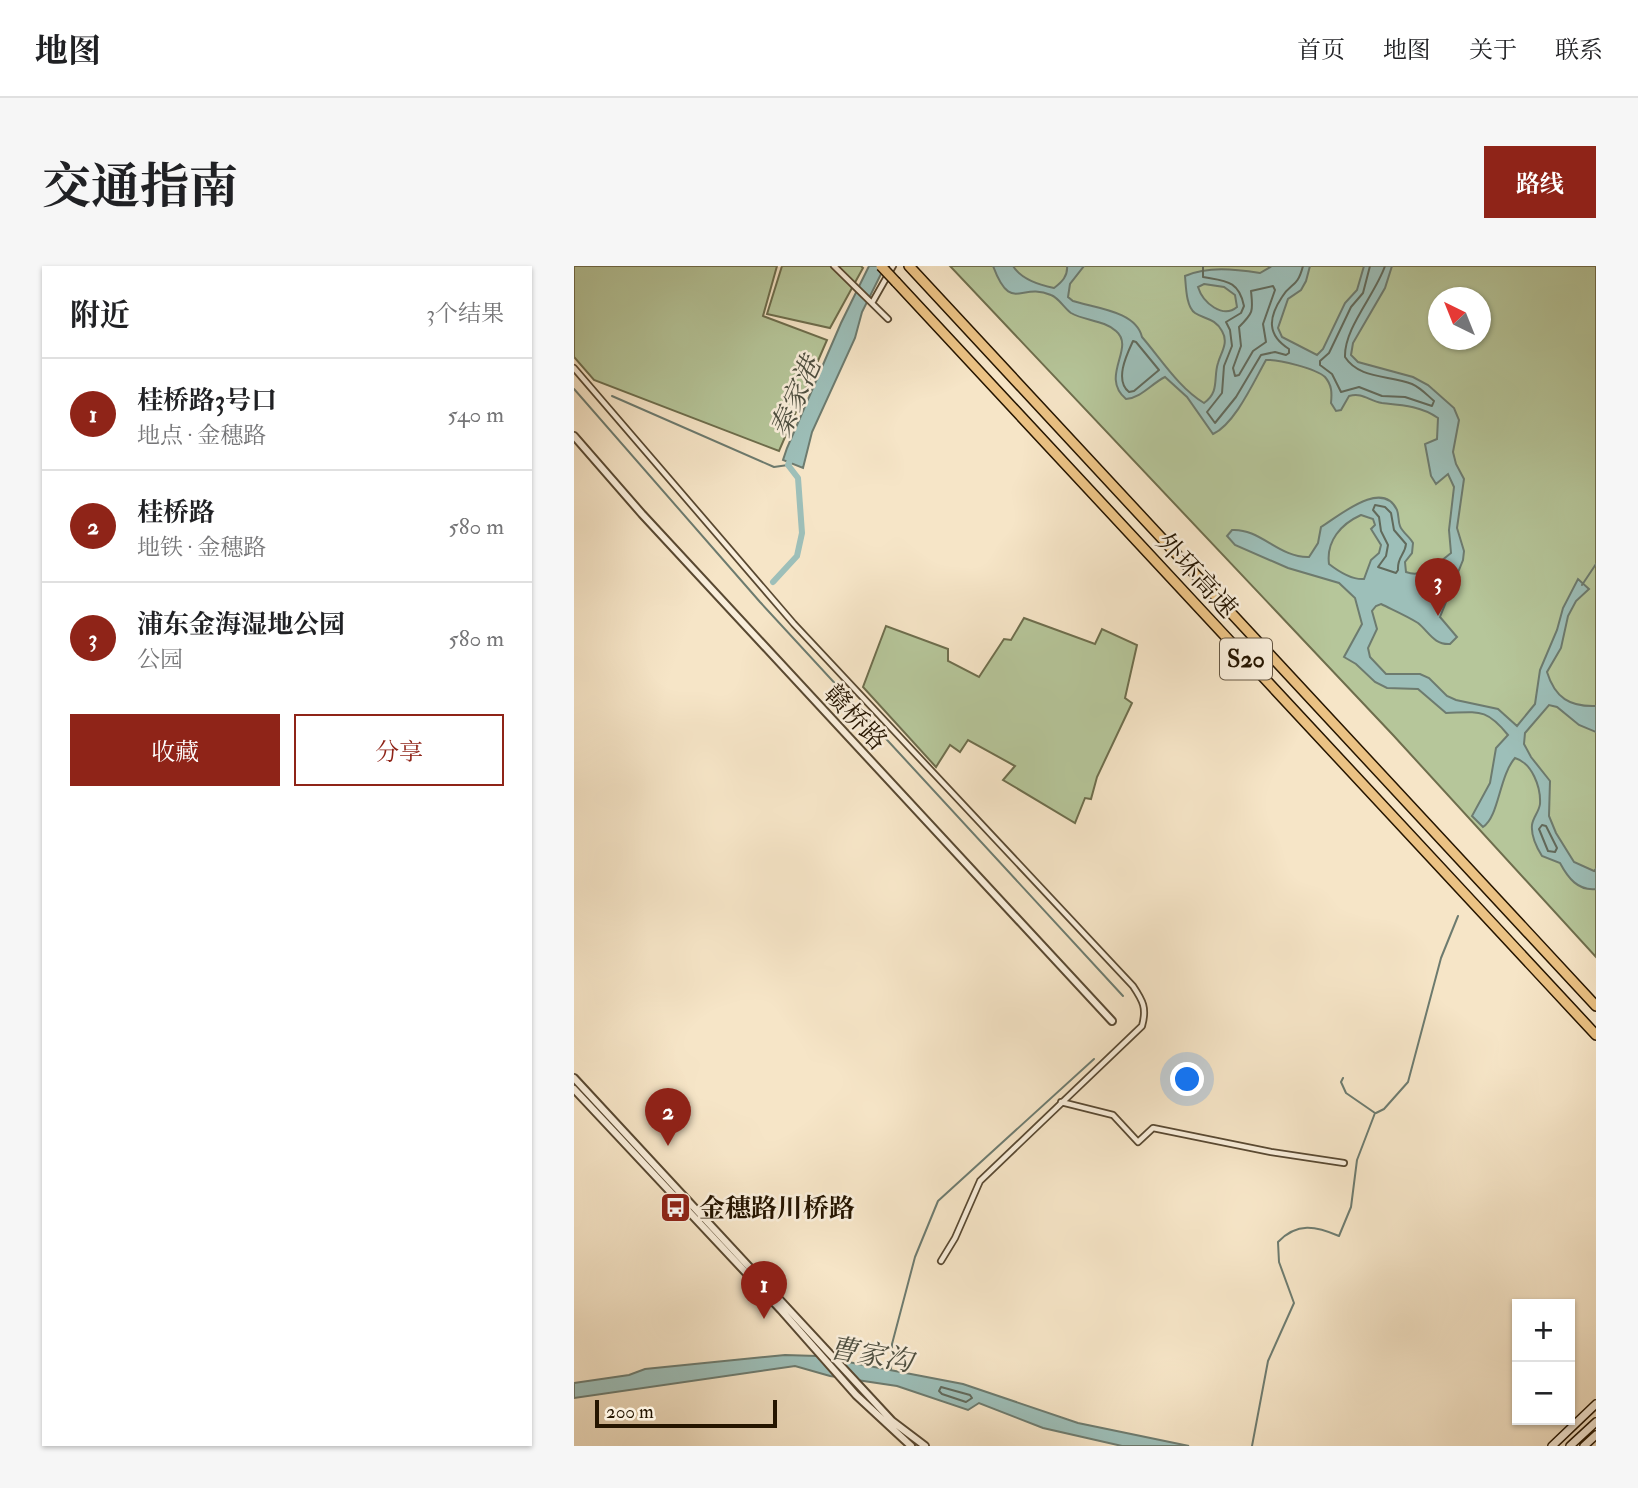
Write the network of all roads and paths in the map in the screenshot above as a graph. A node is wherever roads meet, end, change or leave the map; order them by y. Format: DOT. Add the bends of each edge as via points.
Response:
graph roads {
  1 [pos="834,266"];
  2 [pos="881,266"];
  3 [pos="893,266"];
  4 [pos="909,266"];
  5 [pos="871,302"];
  6 [pos="888,319"];
  7 [pos="574,368"];
  8 [pos="574,436"];
  9 [pos="1596,1006"];
  10 [pos="1112,1021"];
  11 [pos="1596,1035"];
  12 [pos="574,1078"];
  13 [pos="574,1089"];
  14 [pos="1061,1102"];
  15 [pos="1344,1163"];
  16 [pos="941,1261"];
  17 [pos="806,1333"];
  18 [pos="1596,1404"];
  19 [pos="1596,1422"];
  20 [pos="1596,1435"];
  21 [pos="911,1446"];
  22 [pos="925,1446"];
  23 [pos="1552,1446"];
  24 [pos="1570,1446"];
  25 [pos="1584,1446"];
  1 -- 5 [label="street"];
  2 -- 11 [label="highway, 外环高速 / S20, bridge"];
  3 -- 5 [label="street"];
  4 -- 9 [label="highway, 外环高速 / S20"];
  5 -- 6 [label="street"];
  7 -- 14 [label="street" via="794,624 1133,986 1146,1012 1142,1026"];
  8 -- 10 [label="street, 赣桥路"];
  12 -- 17 [label="street"];
  13 -- 17 [label="street"];
  14 -- 15 [label="street" via="1113,1115 1138,1142 1153,1128"];
  14 -- 16 [label="street" via="980,1181"];
  17 -- 21 [label="street" via="856,1395"];
  17 -- 22 [label="street" via="827,1349 892,1421"];
  18 -- 23 [label="main road"];
  19 -- 24 [label="main road"];
  20 -- 25 [label="main road"];
}
